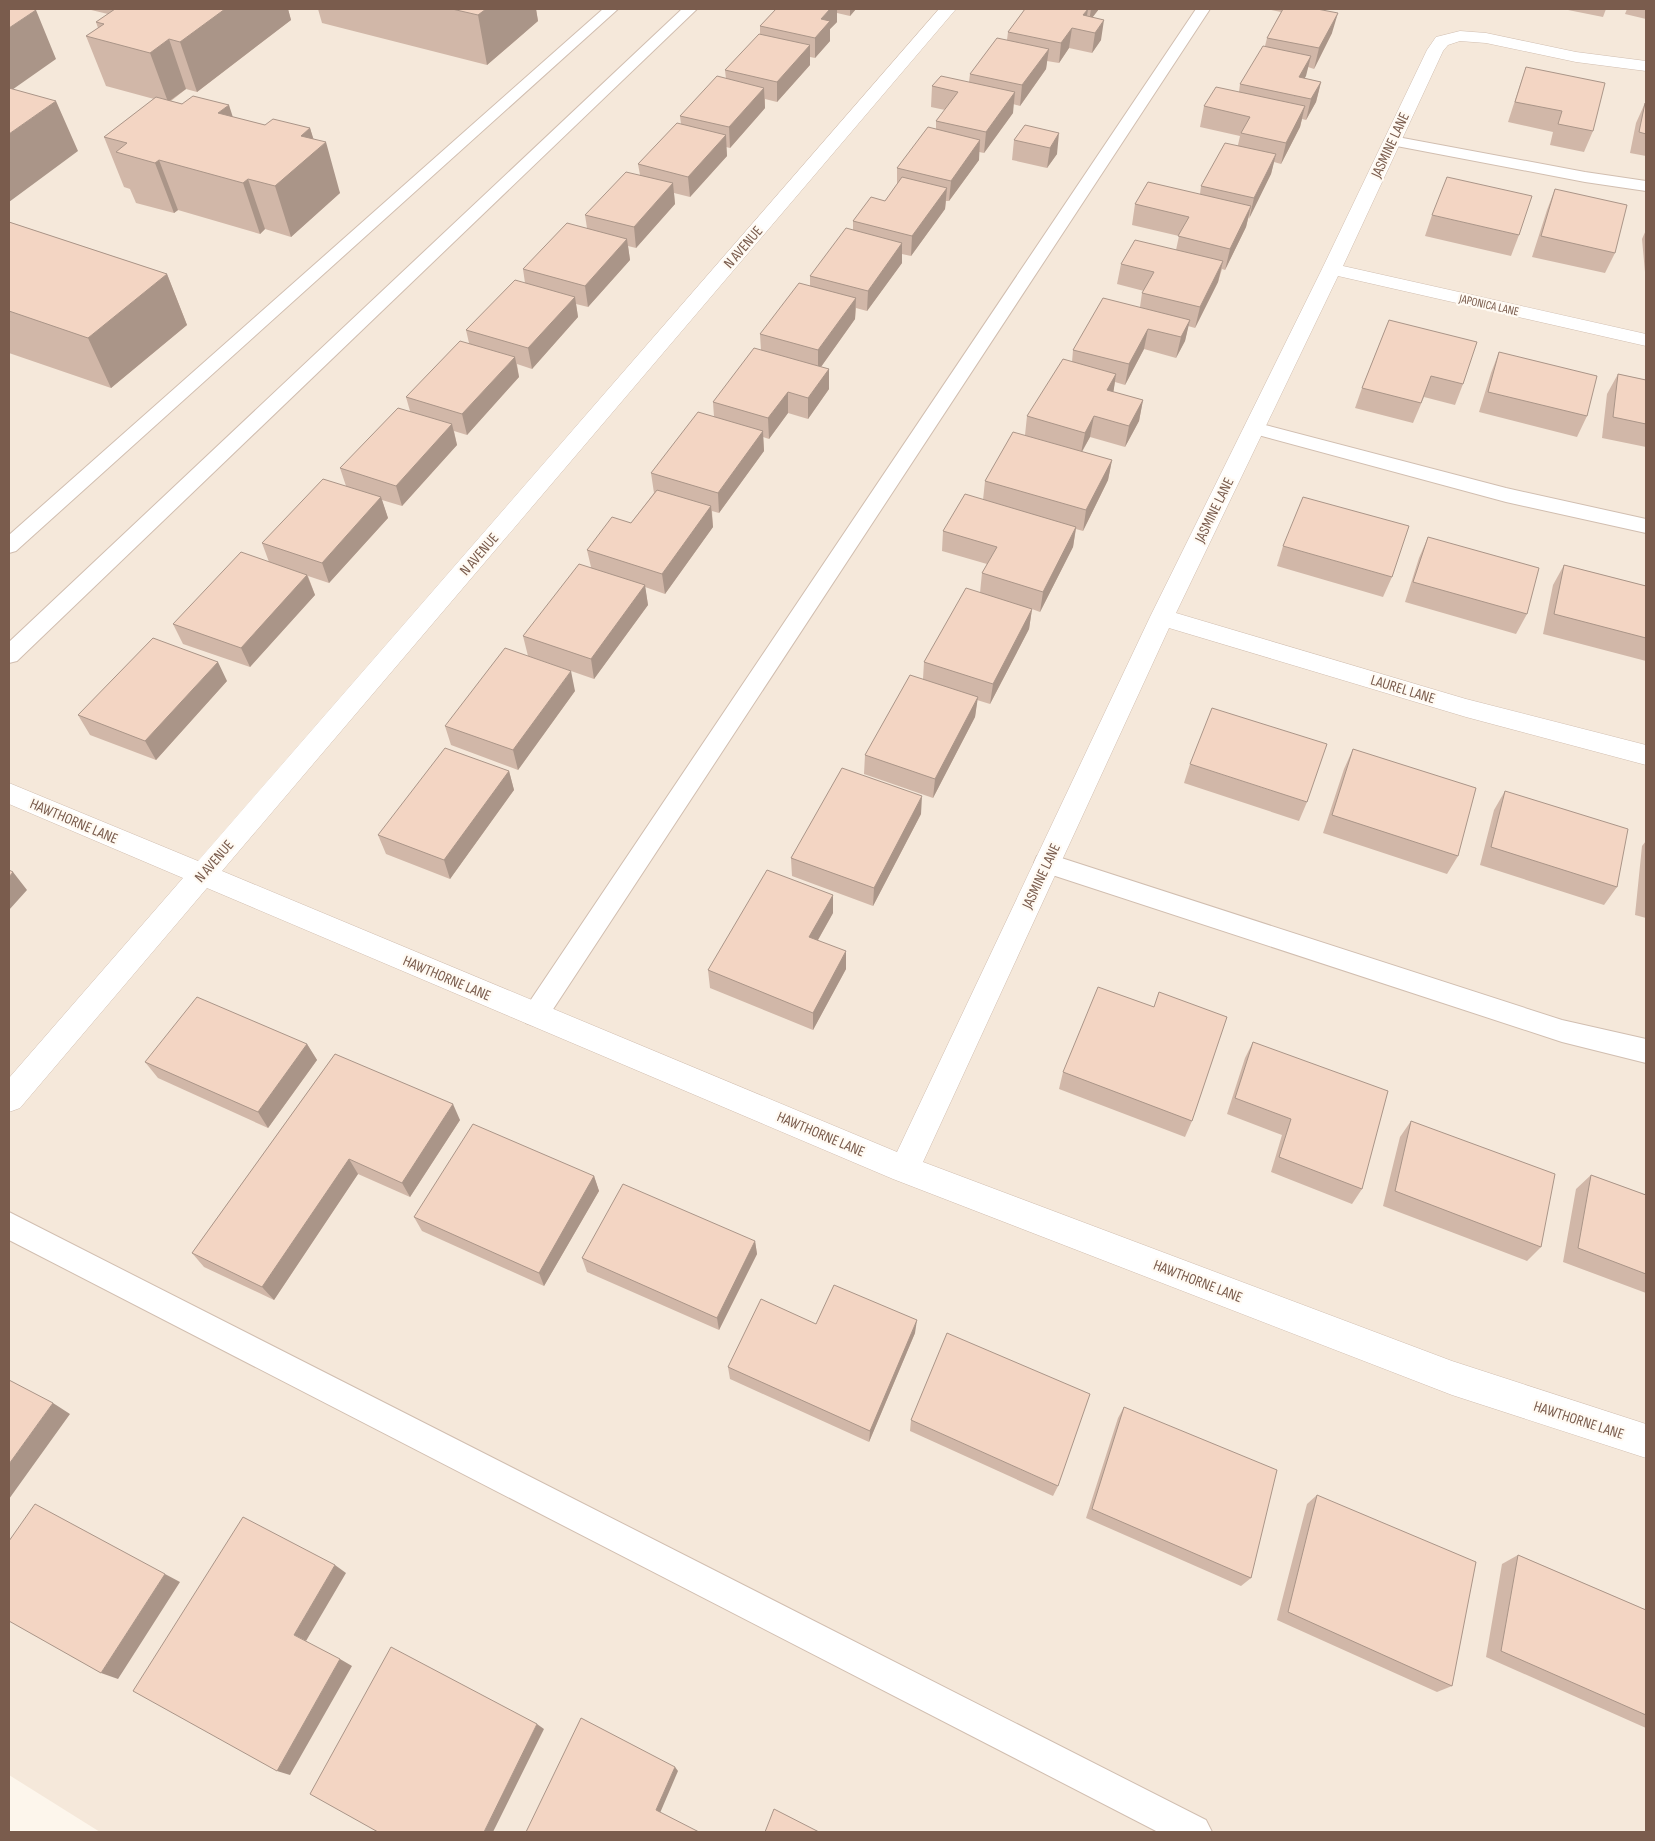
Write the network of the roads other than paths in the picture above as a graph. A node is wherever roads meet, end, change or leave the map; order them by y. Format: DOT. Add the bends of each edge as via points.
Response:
graph roads {
  1 [pos="611,9"];
  2 [pos="690,9"];
  3 [pos="948,9"];
  4 [pos="1203,9"];
  5 [pos="1646,66"];
  6 [pos="1392,141"];
  7 [pos="1646,186"];
  8 [pos="1332,270"];
  9 [pos="1646,340"];
  10 [pos="1254,428"];
  11 [pos="1646,526"];
  12 [pos="9,546"];
  13 [pos="1162,617"];
  14 [pos="9,655"];
  15 [pos="1646,755"];
  16 [pos="9,793"];
  17 [pos="1046,863"];
  18 [pos="203,874"];
  19 [pos="535,1015"];
  20 [pos="1646,1051"];
  21 [pos="9,1099"];
  22 [pos="904,1169"];
  23 [pos="9,1226"];
  24 [pos="1646,1441"];
  25 [pos="1194,1832"];
  1 -- 12 [label="lane"];
  2 -- 14 [label="lane"];
  3 -- 18 [label="street, N AVENUE"];
  4 -- 19 [label="lane"];
  5 -- 6 [label="street, JASMINE LANE" via="1576,57 1486,38 1460,36 1442,41"];
  6 -- 7 [label="lane"];
  6 -- 8 [label="street, JASMINE LANE"];
  8 -- 9 [label="street, JAPONICA LANE"];
  8 -- 10 [label="street, JASMINE LANE"];
  10 -- 11 [label="lane" via="1506,495"];
  10 -- 13 [label="street, JASMINE LANE"];
  13 -- 15 [label="street, LAUREL LANE" via="1466,708"];
  13 -- 17 [label="street, JASMINE LANE"];
  16 -- 18 [label="street, HAWTHORNE LANE"];
  17 -- 20 [label="lane" via="1562,1031"];
  17 -- 22 [label="street, JASMINE LANE"];
  18 -- 19 [label="street, HAWTHORNE LANE"];
  18 -- 21 [label="street, N AVENUE"];
  19 -- 22 [label="street, HAWTHORNE LANE"];
  22 -- 24 [label="street, HAWTHORNE LANE" via="1452,1378"];
  23 -- 25 [label="lane"];
}
